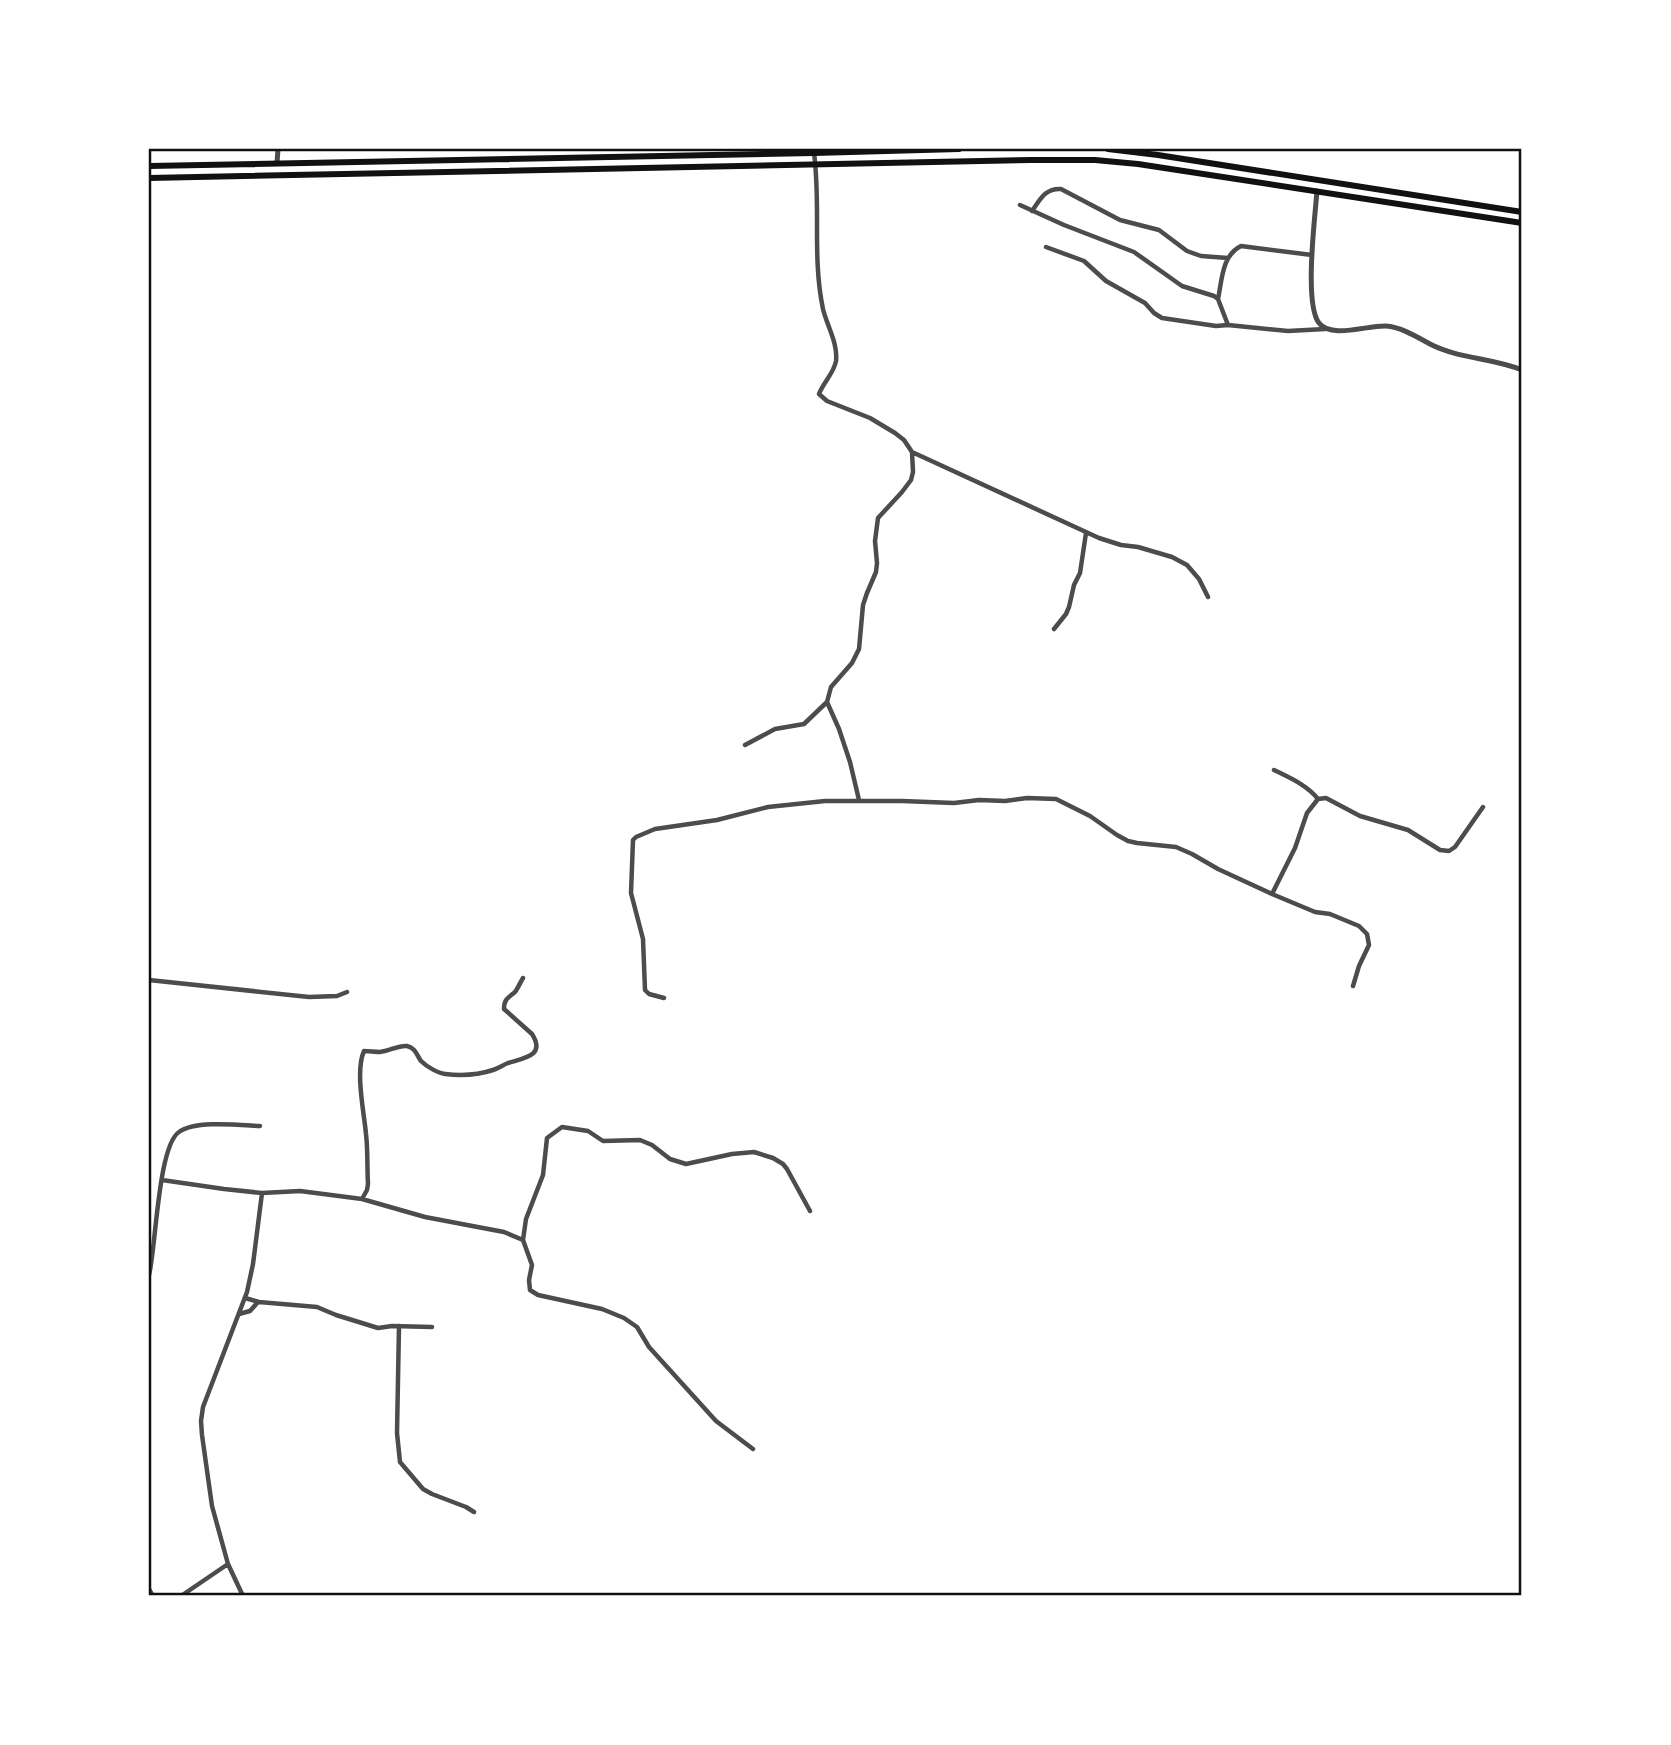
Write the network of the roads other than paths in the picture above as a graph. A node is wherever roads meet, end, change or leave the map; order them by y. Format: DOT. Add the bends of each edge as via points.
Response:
graph roads {
  1 [pos="278,149"];
  2 [pos="959,149"];
  3 [pos="1108,149"];
  4 [pos="897,150"];
  5 [pos="1158,152"];
  6 [pos="814,153"];
  7 [pos="484,160"];
  8 [pos="277,163"];
  9 [pos="815,164"];
  10 [pos="149,166"];
  11 [pos="485,172"];
  12 [pos="149,178"];
  13 [pos="1317,191"];
  14 [pos="1522,201"];
  15 [pos="1466,203"];
  16 [pos="1020,205"];
  17 [pos="1032,211"];
  18 [pos="1521,212"];
  19 [pos="1464,214"];
  20 [pos="1522,223"];
  21 [pos="1046,247"];
  22 [pos="1312,255"];
  23 [pos="1228,258"];
  24 [pos="1218,299"];
  25 [pos="1228,325"];
  26 [pos="1326,329"];
  27 [pos="1522,370"];
  28 [pos="912,452"];
  29 [pos="1086,532"];
  30 [pos="1208,597"];
  31 [pos="1054,629"];
  32 [pos="827,702"];
  33 [pos="746,745"];
  34 [pos="1274,770"];
  35 [pos="1318,799"];
  36 [pos="859,800"];
  37 [pos="1483,807"];
  38 [pos="1272,894"];
  39 [pos="523,978"];
  40 [pos="149,980"];
  41 [pos="1353,986"];
  42 [pos="347,992"];
  43 [pos="664,998"];
  44 [pos="260,1126"];
  45 [pos="162,1180"];
  46 [pos="262,1193"];
  47 [pos="362,1199"];
  48 [pos="810,1211"];
  49 [pos="523,1240"];
  50 [pos="149,1275"];
  51 [pos="245,1298"];
  52 [pos="259,1302"];
  53 [pos="239,1314"];
  54 [pos="399,1326"];
  55 [pos="432,1327"];
  56 [pos="753,1449"];
  57 [pos="474,1512"];
  58 [pos="228,1564"];
  59 [pos="149,1589"];
  60 [pos="153,1596"];
  61 [pos="181,1596"];
  62 [pos="243,1596"];
  1 -- 8 [label="street"];
  2 -- 4 [label="main road"];
  3 -- 5 [label="main road"];
  4 -- 6 [label="main road"];
  5 -- 15 [label="main road"];
  6 -- 7 [label="main road"];
  6 -- 9 [label="street"];
  7 -- 8 [label="main road"];
  7 -- 11 [label="main road"];
  8 -- 10 [label="main road"];
  9 -- 11 [label="main road"];
  9 -- 13 [label="main road" via="1095,160"];
  9 -- 28 [label="street" via="816,258 823,309 836,348 835,366 819,394 895,433"];
  11 -- 12 [label="main road"];
  13 -- 19 [label="main road"];
  13 -- 22 [label="street"];
  14 -- 18 [label="street"];
  15 -- 18 [label="main road"];
  15 -- 19 [label="main road"];
  16 -- 17 [label="street"];
  17 -- 23 [label="street" via="1044,194 1060,189 1120,220 1160,230 1187,251"];
  17 -- 24 [label="street" via="1134,252 1182,286"];
  19 -- 20 [label="main road"];
  21 -- 25 [label="street" via="1084,261 1162,317"];
  22 -- 23 [label="street" via="1241,246"];
  22 -- 26 [label="street" via="1315,314"];
  23 -- 24 [label="street"];
  24 -- 25 [label="street"];
  25 -- 26 [label="street" via="1288,331"];
  26 -- 27 [label="street" via="1387,326 1445,350"];
  28 -- 29 [label="street"];
  28 -- 32 [label="street" via="911,481 878,518 876,572 863,605 859,649 831,687"];
  29 -- 30 [label="street" via="1172,557 1187,565"];
  29 -- 31 [label="street" via="1069,607"];
  32 -- 33 [label="street" via="804,724 775,729"];
  32 -- 36 [label="street"];
  34 -- 35 [label="street"];
  35 -- 37 [label="street" via="1326,798 1360,816 1408,830 1448,852"];
  35 -- 38 [label="street" via="1307,813"];
  36 -- 38 [label="street" via="1056,799 1128,841 1176,847"];
  36 -- 43 [label="street" via="768,807 655,829 633,840 631,893 643,939 645,990"];
  38 -- 41 [label="street" via="1359,926 1367,934 1369,945"];
  39 -- 47 [label="street" via="504,1004 535,1039 535,1050 528,1058 466,1075 438,1072 407,1046 364,1051 362,1112 368,1184"];
  40 -- 42 [label="street" via="309,997"];
  44 -- 45 [label="street" via="211,1124 178,1132 170,1142"];
  45 -- 46 [label="street"];
  45 -- 50 [label="street"];
  46 -- 47 [label="street" via="300,1191"];
  46 -- 51 [label="street"];
  47 -- 49 [label="street" via="425,1217 503,1231"];
  48 -- 49 [label="street" via="787,1169 773,1158 754,1152 686,1164 640,1140 603,1141 588,1131 562,1127 547,1138 542,1175"];
  49 -- 56 [label="street" via="532,1265 530,1290 601,1309 637,1327 649,1347 716,1421"];
  51 -- 52 [label="street"];
  51 -- 53 [label="street"];
  52 -- 53 [label="street"];
  52 -- 54 [label="street" via="317,1307 371,1327"];
  53 -- 58 [label="street" via="201,1421 212,1506"];
  54 -- 55 [label="street"];
  54 -- 57 [label="street" via="400,1462 423,1489"];
  58 -- 61 [label="street"];
  58 -- 62 [label="street"];
  59 -- 60 [label="street"];
}
